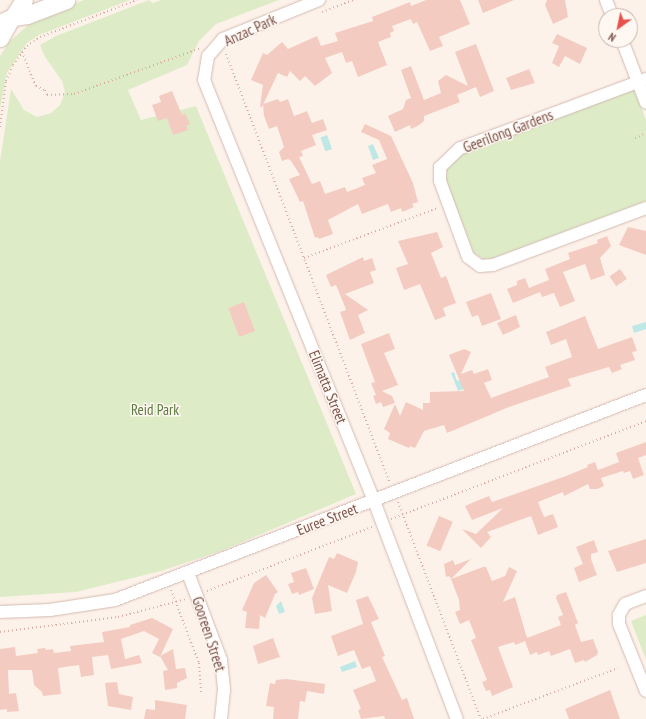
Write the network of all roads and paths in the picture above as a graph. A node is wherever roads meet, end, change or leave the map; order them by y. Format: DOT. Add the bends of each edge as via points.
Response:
graph roads {
  1 [pos="24,0"];
  2 [pos="66,0"];
  3 [pos="137,0"];
  4 [pos="319,0"];
  5 [pos="8,19"];
  6 [pos="0,38"];
  7 [pos="221,41"];
  8 [pos="626,48"];
  9 [pos="22,52"];
  10 [pos="208,56"];
  11 [pos="642,80"];
  12 [pos="646,103"];
  13 [pos="1,116"];
  14 [pos="0,127"];
  15 [pos="646,133"];
  16 [pos="635,138"];
  17 [pos="442,207"];
  18 [pos="646,208"];
  19 [pos="304,258"];
  20 [pos="646,395"];
  21 [pos="646,421"];
  22 [pos="394,493"];
  23 [pos="374,501"];
  24 [pos="403,515"];
  25 [pos="383,523"];
  26 [pos="188,573"];
  27 [pos="167,582"];
  28 [pos="196,595"];
  29 [pos="646,596"];
  30 [pos="176,602"];
  31 [pos="0,612"];
  32 [pos="0,632"];
  33 [pos="618,668"];
  34 [pos="646,691"];
  35 [pos="201,692"];
  36 [pos="221,719"];
  37 [pos="458,719"];
  38 [pos="482,719"];
  1 -- 5 [label="main road"];
  2 -- 5 [label="main road" via="27,15"];
  3 -- 9 [label="path" via="40,37"];
  4 -- 7 [label="street, Anzac Park"];
  5 -- 6 [label="main road"];
  7 -- 10 [label="street, Anzac Park"];
  7 -- 19 [label="path"];
  8 -- 11 [label="street"];
  9 -- 10 [label="path" via="36,86 45,90 47,95 74,94 200,47"];
  9 -- 13 [label="path" via="6,81"];
  10 -- 23 [label="street, Elimatta Street" via="204,80"];
  11 -- 12 [label="street"];
  11 -- 18 [label="street, Geerilong Gardens" via="460,148 440,167 440,181 468,257 480,266 493,265"];
  13 -- 14 [label="path"];
  15 -- 16 [label="path"];
  17 -- 19 [label="path"];
  19 -- 22 [label="path"];
  20 -- 22 [label="street, Euree Street"];
  21 -- 24 [label="path"];
  22 -- 23 [label="street, Euree Street"];
  22 -- 24 [label="path"];
  23 -- 25 [label="street, Elimatta Street"];
  23 -- 26 [label="street, Euree Street"];
  24 -- 25 [label="path"];
  24 -- 38 [label="path"];
  25 -- 28 [label="path"];
  25 -- 37 [label="street, Elimatta Street"];
  26 -- 27 [label="street, Euree Street"];
  26 -- 28 [label="street, Gooreen Street"];
  27 -- 30 [label="path"];
  27 -- 31 [label="street, Euree Street" via="115,600 50,610"];
  28 -- 30 [label="path"];
  28 -- 36 [label="street, Gooreen Street" via="221,660 224,690"];
  29 -- 34 [label="street" via="625,604 619,615 619,624"];
  30 -- 32 [label="path" via="78,624"];
  30 -- 35 [label="path" via="199,663"];
  33 -- 38 [label="path"];
}
